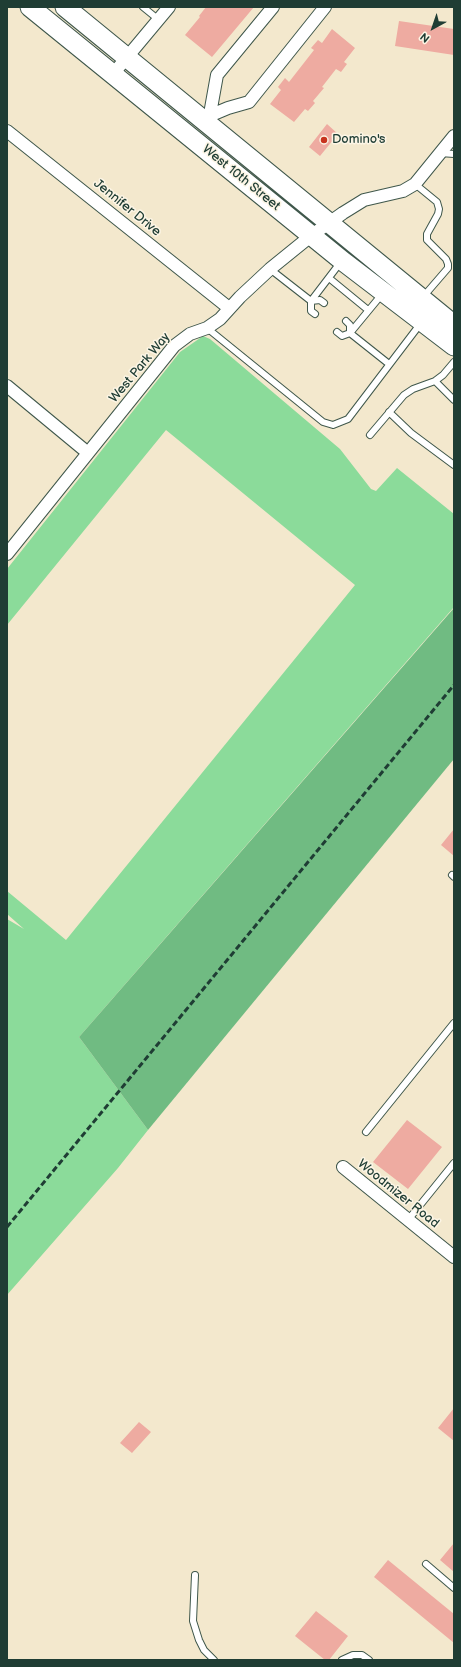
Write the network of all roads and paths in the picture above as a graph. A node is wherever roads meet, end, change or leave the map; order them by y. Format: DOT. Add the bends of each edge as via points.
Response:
graph roads {
  1 [pos="30,7"];
  2 [pos="64,7"];
  3 [pos="143,7"];
  4 [pos="169,7"];
  5 [pos="273,7"];
  6 [pos="325,7"];
  7 [pos="159,20"];
  8 [pos="127,57"];
  9 [pos="113,74"];
  10 [pos="207,119"];
  11 [pos="7,131"];
  12 [pos="454,136"];
  13 [pos="440,153"];
  14 [pos="454,154"];
  15 [pos="415,184"];
  16 [pos="321,229"];
  17 [pos="342,260"];
  18 [pos="270,269"];
  19 [pos="329,278"];
  20 [pos="390,284"];
  21 [pos="422,298"];
  22 [pos="311,301"];
  23 [pos="324,303"];
  24 [pos="229,308"];
  25 [pos="368,310"];
  26 [pos="315,314"];
  27 [pos="346,321"];
  28 [pos="422,322"];
  29 [pos="454,325"];
  30 [pos="207,328"];
  31 [pos="337,332"];
  32 [pos="350,333"];
  33 [pos="454,346"];
  34 [pos="454,362"];
  35 [pos="389,364"];
  36 [pos="435,381"];
  37 [pos="7,386"];
  38 [pos="454,400"];
  39 [pos="389,412"];
  40 [pos="370,435"];
  41 [pos="88,453"];
  42 [pos="454,465"];
  43 [pos="7,554"];
  44 [pos="454,1023"];
  45 [pos="366,1132"];
  46 [pos="454,1163"];
  47 [pos="343,1167"];
  48 [pos="408,1220"];
  49 [pos="454,1257"];
  50 [pos="426,1564"];
  51 [pos="195,1575"];
  52 [pos="454,1588"];
  53 [pos="214,1660"];
  54 [pos="342,1660"];
  55 [pos="369,1660"];
  1 -- 9 [label="main road, West 10th Street"];
  2 -- 8 [label="main road, West 10th Street"];
  3 -- 7 [label="lane"];
  4 -- 7 [label="street"];
  5 -- 10 [label="street" via="217,76"];
  6 -- 10 [label="street" via="249,102 228,108"];
  7 -- 8 [label="street"];
  8 -- 9 [label="street"];
  8 -- 10 [label="main road, West 10th Street"];
  9 -- 16 [label="main road, West 10th Street"];
  10 -- 16 [label="main road, West 10th Street"];
  11 -- 24 [label="street, Jennifer Drive"];
  12 -- 13 [label="street"];
  13 -- 14 [label="lane"];
  13 -- 15 [label="street"];
  15 -- 16 [label="street, West Park Way" via="403,191 364,200"];
  15 -- 21 [label="lane" via="437,202 438,214 427,234 427,240 448,264 448,268"];
  16 -- 17 [label="main road, West 10th Street"];
  16 -- 18 [label="street, West Park Way"];
  16 -- 20 [label="main road, West 10th Street"];
  17 -- 19 [label="lane"];
  17 -- 20 [label="main road, West 10th Street"];
  18 -- 22 [label="lane"];
  18 -- 24 [label="street, West Park Way"];
  19 -- 22 [label="lane"];
  19 -- 25 [label="lane"];
  20 -- 21 [label="main road, West 10th Street"];
  20 -- 25 [label="lane"];
  20 -- 28 [label="main road, West 10th Street"];
  21 -- 29 [label="main road, West 10th Street"];
  22 -- 23 [label="lane" via="320,300"];
  22 -- 26 [label="lane"];
  24 -- 30 [label="street, West Park Way" via="220,319"];
  25 -- 32 [label="lane"];
  27 -- 32 [label="lane" via="350,325"];
  28 -- 33 [label="main road, West 10th Street"];
  28 -- 35 [label="lane"];
  30 -- 35 [label="lane" via="323,422 333,425 348,419"];
  30 -- 41 [label="street, West Park Way" via="190,334 174,346"];
  31 -- 32 [label="lane" via="342,336"];
  32 -- 35 [label="lane"];
  34 -- 36 [label="lane"];
  36 -- 38 [label="lane"];
  36 -- 39 [label="lane" via="404,395"];
  37 -- 41 [label="street"];
  39 -- 40 [label="lane"];
  39 -- 42 [label="lane"];
  41 -- 43 [label="street, West Park Way"];
  44 -- 45 [label="lane"];
  46 -- 48 [label="lane"];
  47 -- 48 [label="street, Woodmizer Road"];
  48 -- 49 [label="street, Woodmizer Road"];
  50 -- 52 [label="lane"];
  51 -- 53 [label="lane" via="193,1621 198,1640"];
  54 -- 55 [label="lane" via="353,1655 362,1655"];
}
